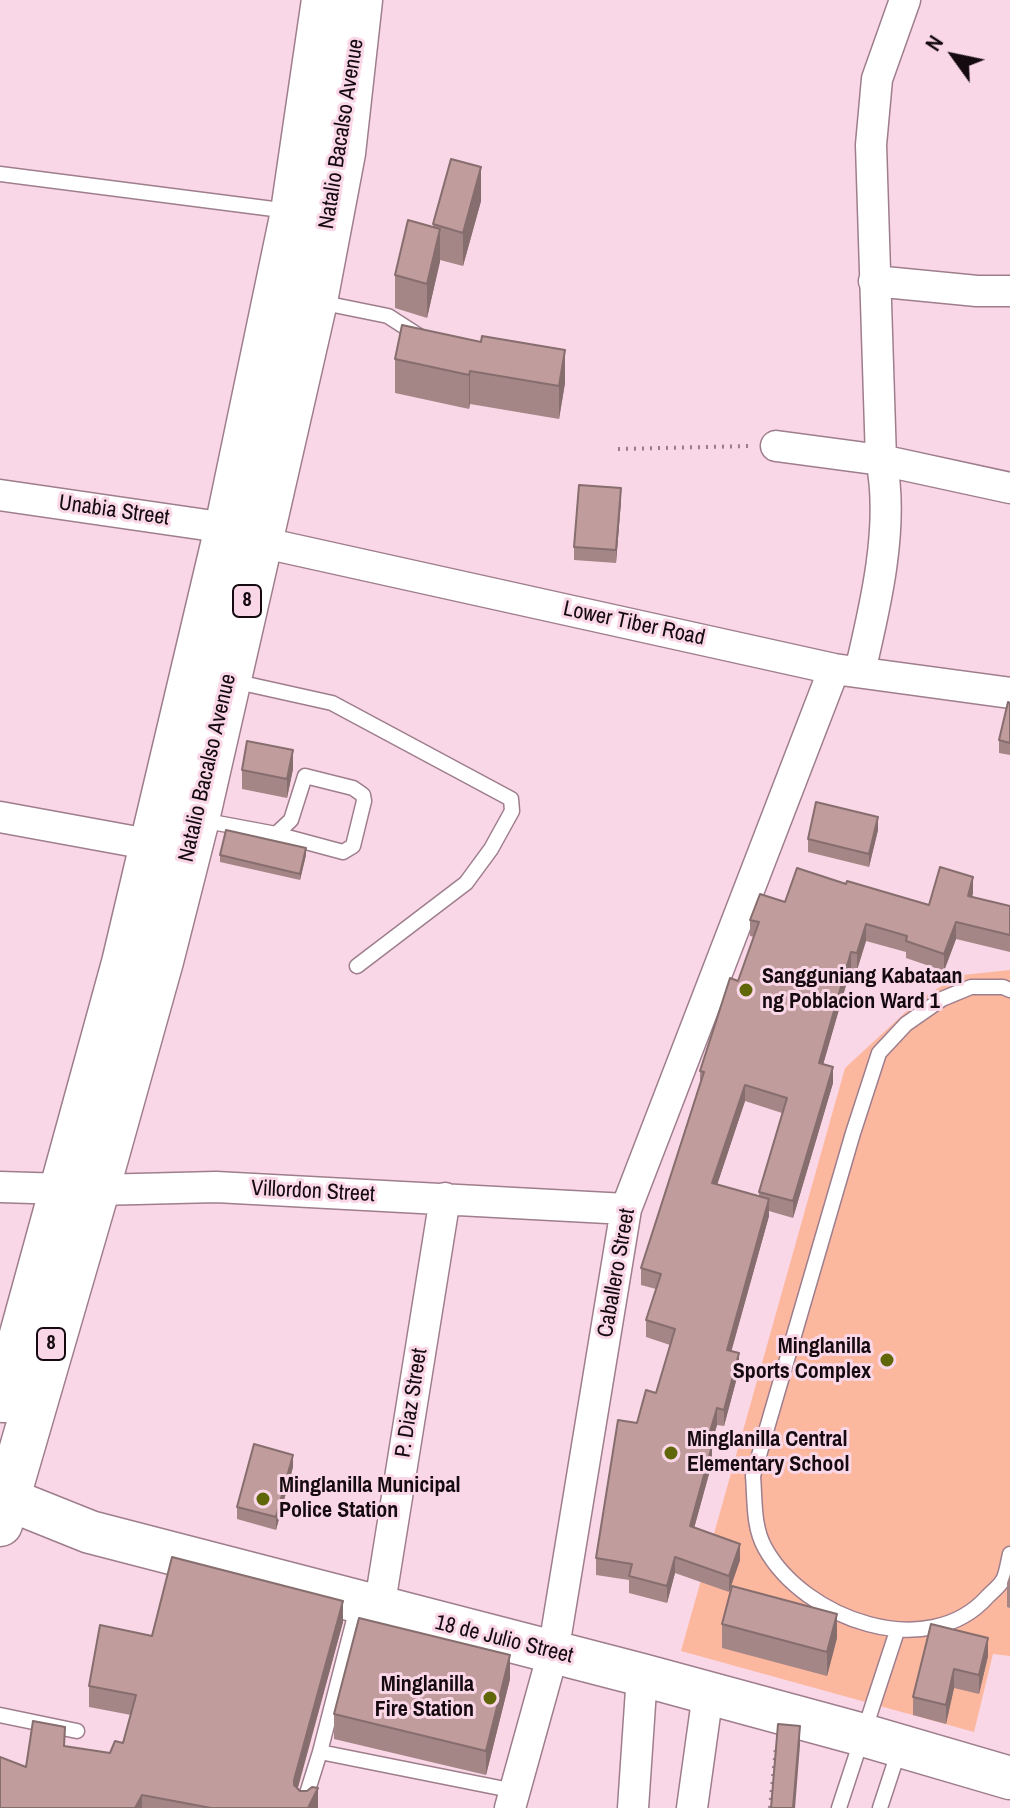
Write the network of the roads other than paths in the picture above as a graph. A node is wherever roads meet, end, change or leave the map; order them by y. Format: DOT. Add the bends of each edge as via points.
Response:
graph roads {
  1 [pos="312,0"];
  2 [pos="905,0"];
  3 [pos="342,1"];
  4 [pos="0,174"];
  5 [pos="293,212"];
  6 [pos="874,281"];
  7 [pos="1010,291"];
  8 [pos="315,301"];
  9 [pos="429,342"];
  10 [pos="776,446"];
  11 [pos="881,460"];
  12 [pos="1010,488"];
  13 [pos="0,495"];
  14 [pos="244,535"];
  15 [pos="847,670"];
  16 [pos="229,680"];
  17 [pos="1010,693"];
  18 [pos="0,817"];
  19 [pos="197,819"];
  20 [pos="276,834"];
  21 [pos="153,845"];
  22 [pos="357,966"];
  23 [pos="1010,990"];
  24 [pos="0,1187"];
  25 [pos="80,1189"];
  26 [pos="445,1198"];
  27 [pos="626,1209"];
  28 [pos="0,1414"];
  29 [pos="3,1506"];
  30 [pos="1010,1554"];
  31 [pos="368,1606"];
  32 [pos="897,1631"];
  33 [pos="553,1653"];
  34 [pos="642,1675"];
  35 [pos="708,1693"];
  36 [pos="0,1715"];
  37 [pos="77,1731"];
  38 [pos="882,1740"];
  39 [pos="320,1752"];
  40 [pos="1010,1778"];
  41 [pos="513,1800"];
  42 [pos="304,1803"];
  43 [pos="633,1808"];
  44 [pos="692,1808"];
  45 [pos="839,1808"];
  46 [pos="880,1808"];
  1 -- 3 [label="street"];
  2 -- 6 [label="street, Caballero Street" via="877,79 871,145"];
  3 -- 5 [label="highway, Natalio Bacalso Avenue / 8"];
  3 -- 8 [label="highway, Natalio Bacalso Avenue / 8" via="343,153"];
  4 -- 5 [label="lane"];
  5 -- 14 [label="highway, Natalio Bacalso Avenue / 8"];
  6 -- 7 [label="street"];
  6 -- 11 [label="street, Caballero Street"];
  8 -- 9 [label="lane" via="388,316"];
  8 -- 14 [label="highway, Natalio Bacalso Avenue / 8"];
  10 -- 11 [label="street"];
  11 -- 12 [label="street"];
  11 -- 15 [label="street, Caballero Street" via="886,484 877,598"];
  13 -- 14 [label="street, Unabia Street"];
  14 -- 15 [label="street, Lower Tiber Road"];
  14 -- 16 [label="highway, Natalio Bacalso Avenue / 8"];
  14 -- 21 [label="highway, Natalio Bacalso Avenue / 8"];
  15 -- 17 [label="street, Lower Tiber Road"];
  15 -- 27 [label="street, Caballero Street"];
  16 -- 19 [label="highway, Natalio Bacalso Avenue / 8"];
  16 -- 22 [label="lane" via="332,703 511,799 512,811 466,883"];
  18 -- 21 [label="street"];
  19 -- 20 [label="lane"];
  19 -- 25 [label="highway, Natalio Bacalso Avenue / 8" via="161,961"];
  20 -- 20 [label="lane" via="291,820 305,776 363,795 349,851"];
  21 -- 25 [label="highway, Natalio Bacalso Avenue / 8"];
  23 -- 32 [label="lane" via="971,987 942,999 906,1024 879,1053 753,1476 763,1545 795,1587 856,1621"];
  24 -- 25 [label="street, Villordon Street"];
  25 -- 26 [label="street, Villordon Street" via="216,1187"];
  25 -- 28 [label="highway, Natalio Bacalso Avenue / 8"];
  25 -- 29 [label="highway, Natalio Bacalso Avenue / 8"];
  26 -- 27 [label="street, Villordon Street"];
  26 -- 31 [label="street, P. Diaz Street"];
  27 -- 33 [label="street, Caballero Street"];
  29 -- 31 [label="street, 18 de Julio Street"];
  30 -- 32 [label="lane" via="1003,1580 974,1613 940,1627"];
  31 -- 33 [label="street, 18 de Julio Street"];
  31 -- 39 [label="lane"];
  32 -- 38 [label="lane"];
  33 -- 34 [label="street, 18 de Julio Street"];
  33 -- 41 [label="street, Caballero Street"];
  34 -- 35 [label="street, 18 de Julio Street"];
  34 -- 43 [label="street"];
  35 -- 38 [label="street, 18 de Julio Street"];
  35 -- 44 [label="street"];
  36 -- 37 [label="lane"];
  38 -- 40 [label="street, 18 de Julio Street"];
  38 -- 45 [label="lane"];
  38 -- 46 [label="lane"];
  39 -- 41 [label="lane"];
  39 -- 42 [label="lane"];
}
